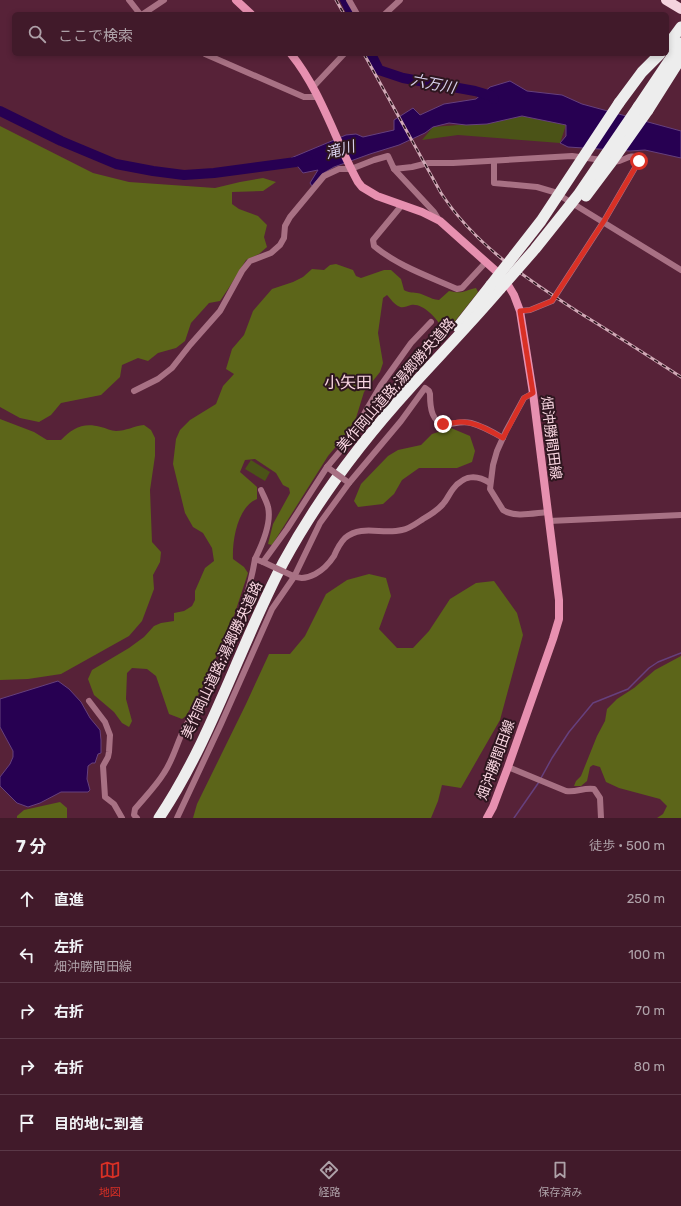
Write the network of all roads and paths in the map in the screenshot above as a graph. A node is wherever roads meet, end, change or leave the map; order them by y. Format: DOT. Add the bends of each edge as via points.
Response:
graph roads {
  1 [pos="129,0"];
  2 [pos="164,0"];
  3 [pos="236,0"];
  4 [pos="349,0"];
  5 [pos="400,0"];
  6 [pos="666,0"];
  7 [pos="681,9"];
  8 [pos="140,12"];
  9 [pos="145,12"];
  10 [pos="249,12"];
  11 [pos="356,12"];
  12 [pos="387,12"];
  13 [pos="681,27"];
  14 [pos="669,43"];
  15 [pos="681,43"];
  16 [pos="210,56"];
  17 [pos="293,56"];
  18 [pos="342,56"];
  19 [pos="658,56"];
  20 [pos="681,58"];
  21 [pos="313,86"];
  22 [pos="318,97"];
  23 [pos="643,109"];
  24 [pos="586,159"];
  25 [pos="494,161"];
  26 [pos="619,161"];
  27 [pos="350,167"];
  28 [pos="394,169"];
  29 [pos="562,196"];
  30 [pos="402,205"];
  31 [pos="581,208"];
  32 [pos="440,221"];
  33 [pos="604,221"];
  34 [pos="486,262"];
  35 [pos="681,270"];
  36 [pos="496,287"];
  37 [pos="520,311"];
  38 [pos="431,322"];
  39 [pos="134,391"];
  40 [pos="533,393"];
  41 [pos="503,438"];
  42 [pos="327,468"];
  43 [pos="349,483"];
  44 [pos="490,483"];
  45 [pos="261,490"];
  46 [pos="548,512"];
  47 [pos="681,515"];
  48 [pos="549,521"];
  49 [pos="255,559"];
  50 [pos="263,562"];
  51 [pos="292,576"];
  52 [pos="88,701"];
  53 [pos="508,767"];
  54 [pos="122,818"];
  55 [pos="137,818"];
  56 [pos="159,818"];
  57 [pos="177,818"];
  58 [pos="487,818"];
  59 [pos="601,818"];
  1 -- 8 [label="street"];
  2 -- 9 [label="street"];
  3 -- 10 [label="main road"];
  4 -- 11 [label="street"];
  5 -- 12 [label="street"];
  6 -- 7 [label="highway"];
  13 -- 14 [label="highway"];
  15 -- 23 [label="highway"];
  16 -- 22 [label="street" via="304,97"];
  17 -- 21 [label="main road, 畑沖勝間田線"];
  18 -- 21 [label="street"];
  19 -- 36 [label="highway, bridge" via="642,72 619,103"];
  20 -- 23 [label="highway"];
  21 -- 22 [label="main road, 畑沖勝間田線"];
  22 -- 27 [label="main road, 畑沖勝間田線"];
  23 -- 36 [label="highway, bridge" via="546,236"];
  24 -- 25 [label="street" via="572,156"];
  24 -- 26 [label="street"];
  24 -- 29 [label="street"];
  25 -- 28 [label="street" via="428,164"];
  25 -- 29 [label="street" via="494,183 537,187"];
  26 -- 31 [label="street"];
  26 -- 33 [label="street" via="633,156 638,157 639,161"];
  27 -- 28 [label="street" via="388,156"];
  27 -- 30 [label="main road, 畑沖勝間田線" via="358,182 367,191"];
  27 -- 39 [label="street" via="324,176 290,217 280,245 271,253 250,261 220,311 172,368 158,379"];
  28 -- 32 [label="street"];
  29 -- 31 [label="street"];
  30 -- 32 [label="main road, 畑沖勝間田線"];
  30 -- 34 [label="street" via="373,240 374,246 387,256 457,289 462,288"];
  31 -- 33 [label="street"];
  32 -- 34 [label="main road, 畑沖勝間田線"];
  33 -- 35 [label="street"];
  33 -- 37 [label="street" via="552,301 530,310"];
  34 -- 37 [label="main road, 畑沖勝間田線" via="505,280"];
  36 -- 56 [label="highway, 美作岡山道路;湯郷勝央道路" via="347,463 304,528 283,564 210,726"];
  37 -- 40 [label="main road, 畑沖勝間田線"];
  38 -- 42 [label="street" via="410,343 381,385 348,443"];
  40 -- 41 [label="street" via="524,398"];
  40 -- 46 [label="main road, 畑沖勝間田線"];
  41 -- 43 [label="street" via="471,423 448,424 438,421 431,414 430,394 424,388 401,421"];
  41 -- 44 [label="street"];
  42 -- 43 [label="street, bridge"];
  42 -- 50 [label="street"];
  43 -- 51 [label="street" via="320,522"];
  44 -- 46 [label="street" via="492,492 506,512"];
  44 -- 51 [label="street" via="482,478 470,477 453,488 441,506 425,518 403,530 367,530 351,534 344,538 327,564 311,577"];
  45 -- 49 [label="street" via="268,507 268,517 262,546"];
  46 -- 48 [label="main road, 畑沖勝間田線"];
  47 -- 48 [label="street"];
  48 -- 53 [label="main road, 畑沖勝間田線" via="560,600 559,618"];
  49 -- 50 [label="street"];
  49 -- 55 [label="street" via="251,582 226,650 164,773 135,809 134,815"];
  50 -- 51 [label="street, bridge"];
  51 -- 57 [label="street" via="272,609"];
  52 -- 54 [label="street" via="109,730 109,752 104,766 105,797 114,804"];
  53 -- 58 [label="main road, 畑沖勝間田線"];
  53 -- 59 [label="street" via="566,791 594,789 600,798"];
}
